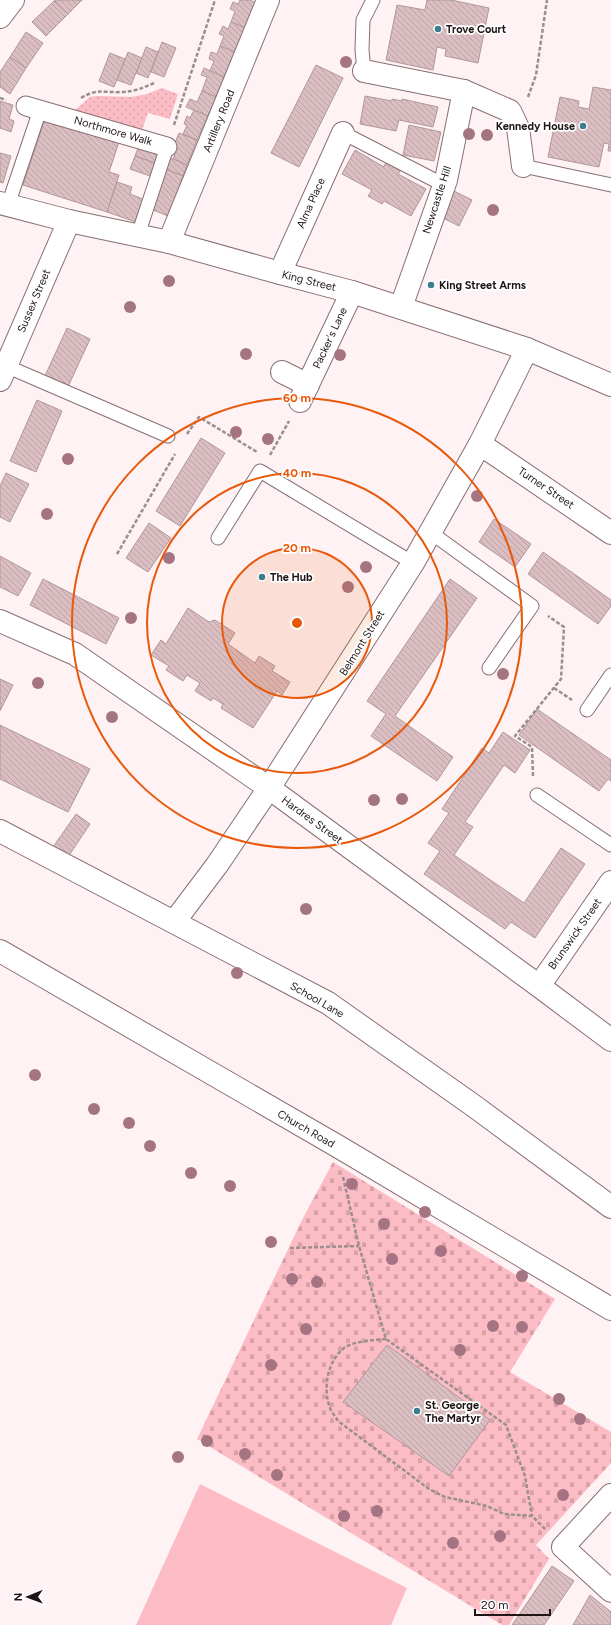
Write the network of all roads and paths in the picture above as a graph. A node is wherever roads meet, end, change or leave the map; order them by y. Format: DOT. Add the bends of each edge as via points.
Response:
graph roads {
  1 [pos="13,0"];
  2 [pos="215,0"];
  3 [pos="268,0"];
  4 [pos="373,0"];
  5 [pos="547,0"];
  6 [pos="0,17"];
  7 [pos="364,70"];
  8 [pos="154,83"];
  9 [pos="464,91"];
  10 [pos="33,108"];
  11 [pos="59,116"];
  12 [pos="518,128"];
  13 [pos="343,133"];
  14 [pos="167,147"];
  15 [pos="522,166"];
  16 [pos="444,185"];
  17 [pos="611,185"];
  18 [pos="4,204"];
  19 [pos="69,221"];
  20 [pos="138,235"];
  21 [pos="169,242"];
  22 [pos="280,274"];
  23 [pos="352,292"];
  24 [pos="401,307"];
  25 [pos="527,349"];
  26 [pos="282,372"];
  27 [pos="3,373"];
  28 [pos="611,385"];
  29 [pos="304,393"];
  30 [pos="168,436"];
  31 [pos="186,436"];
  32 [pos="480,444"];
  33 [pos="178,449"];
  34 [pos="267,459"];
  35 [pos="260,471"];
  36 [pos="430,532"];
  37 [pos="611,533"];
  38 [pos="218,538"];
  39 [pos="117,554"];
  40 [pos="413,563"];
  41 [pos="532,606"];
  42 [pos="0,621"];
  43 [pos="489,668"];
  44 [pos="611,675"];
  45 [pos="587,710"];
  46 [pos="269,788"];
  47 [pos="537,795"];
  48 [pos="0,831"];
  49 [pos="611,845"];
  50 [pos="611,882"];
  51 [pos="603,911"];
  52 [pos="174,922"];
  53 [pos="0,951"];
  54 [pos="539,986"];
  55 [pos="611,1040"];
  56 [pos="339,1147"];
  57 [pos="611,1207"];
  58 [pos="359,1246"];
  59 [pos="290,1248"];
  60 [pos="611,1309"];
  61 [pos="386,1339"];
  62 [pos="611,1495"];
  63 [pos="532,1516"];
  64 [pos="563,1547"];
  65 [pos="611,1591"];
  1 -- 6 [label="street"];
  2 -- 14 [label="path"];
  3 -- 21 [label="street, Artillery Road"];
  4 -- 7 [label="lane" via="363,20"];
  5 -- 12 [label="path" via="536,75"];
  7 -- 9 [label="street"];
  8 -- 11 [label="path, Northmore Walk" via="132,92 94,91 80,98"];
  9 -- 12 [label="street" via="510,111"];
  9 -- 16 [label="street, Newcastle Hill"];
  10 -- 11 [label="street, Northmore Walk"];
  10 -- 18 [label="lane, Northmore Walk"];
  11 -- 14 [label="street, Northmore Walk"];
  12 -- 15 [label="street"];
  13 -- 16 [label="lane"];
  13 -- 22 [label="street, Alma Place"];
  14 -- 20 [label="lane"];
  15 -- 17 [label="lane"];
  16 -- 24 [label="street, Newcastle Hill"];
  18 -- 19 [label="street, King Street"];
  19 -- 20 [label="street, King Street"];
  19 -- 27 [label="street, Sussex Street"];
  20 -- 21 [label="street, King Street"];
  21 -- 22 [label="street, King Street"];
  22 -- 23 [label="street, King Street"];
  23 -- 24 [label="street, King Street"];
  23 -- 29 [label="street, Packer's Lane"];
  24 -- 25 [label="street, King Street"];
  25 -- 28 [label="street, King Street"];
  25 -- 32 [label="street, Belmont Street"];
  26 -- 29 [label="street"];
  27 -- 30 [label="lane"];
  29 -- 34 [label="path"];
  31 -- 34 [label="path" via="199,417"];
  32 -- 36 [label="street, Belmont Street"];
  32 -- 37 [label="street, Turner Street"];
  33 -- 39 [label="path"];
  34 -- 35 [label="path"];
  35 -- 38 [label="lane"];
  35 -- 40 [label="lane"];
  36 -- 40 [label="street, Belmont Street"];
  36 -- 41 [label="lane"];
  40 -- 46 [label="street, Belmont Street"];
  41 -- 43 [label="lane"];
  41 -- 47 [label="path" via="564,627 561,679 515,736 532,747"];
  42 -- 46 [label="street, Hardres Street" via="76,654"];
  44 -- 45 [label="lane"];
  46 -- 52 [label="street, Belmont Street" via="217,865"];
  46 -- 54 [label="street, Hardres Street"];
  47 -- 49 [label="lane"];
  48 -- 52 [label="street, School Lane"];
  50 -- 51 [label="street, Brunswick Street"];
  51 -- 54 [label="street, Brunswick Street"];
  52 -- 57 [label="street, School Lane" via="328,1003"];
  53 -- 56 [label="street, Church Road"];
  54 -- 55 [label="street, Hardres Street"];
  56 -- 58 [label="path" via="340,1165"];
  56 -- 60 [label="street, Church Road"];
  58 -- 59 [label="path"];
  58 -- 61 [label="path"];
  61 -- 63 [label="path" via="506,1426 524,1476"];
  61 -- 63 [label="path" via="357,1343 345,1348 337,1357 326,1381 326,1392 329,1406 338,1421 429,1489 445,1497 487,1506 504,1514"];
  62 -- 64 [label="street"];
  63 -- 64 [label="path"];
  64 -- 65 [label="street"];
}
